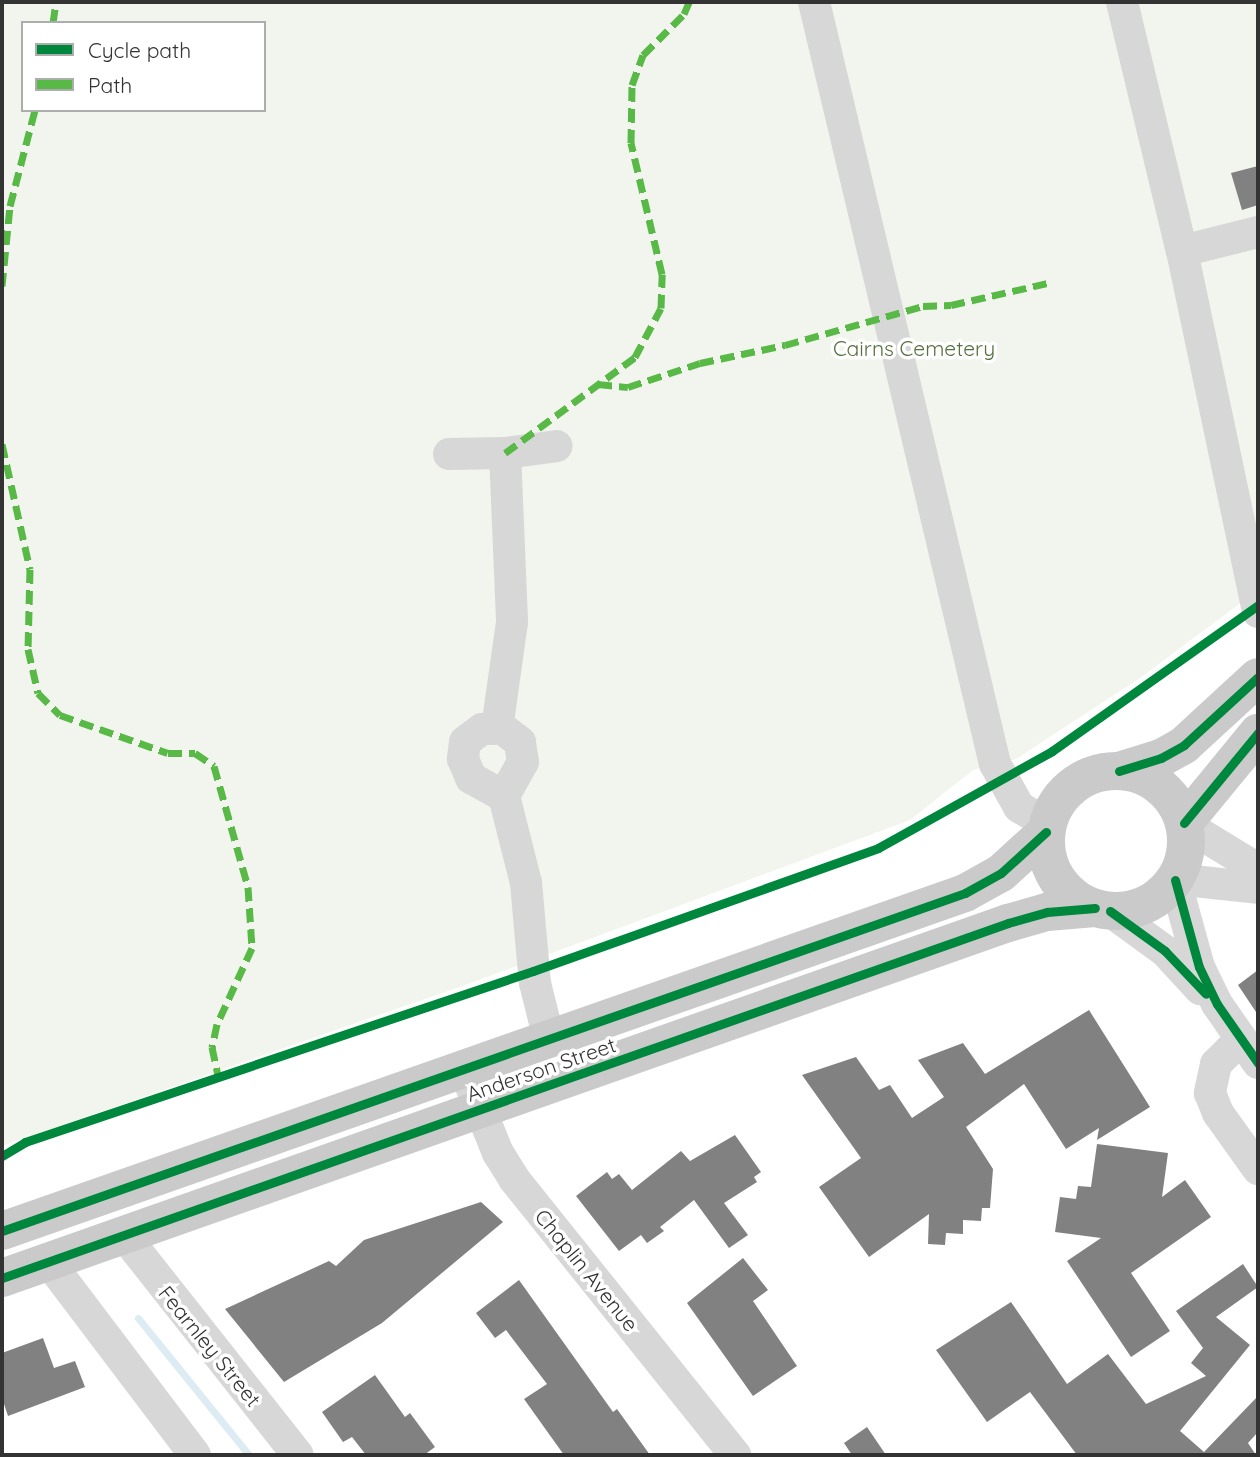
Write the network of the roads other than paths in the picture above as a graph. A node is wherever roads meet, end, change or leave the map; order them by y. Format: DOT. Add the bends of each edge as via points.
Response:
graph roads {
  1 [pos="814,2"];
  2 [pos="1122,2"];
  3 [pos="1258,232"];
  4 [pos="1182,251"];
  5 [pos="557,446"];
  6 [pos="505,453"];
  7 [pos="449,454"];
  8 [pos="1258,612"];
  9 [pos="1258,677"];
  10 [pos="497,729"];
  11 [pos="1258,733"];
  12 [pos="1119,771"];
  13 [pos="504,796"];
  14 [pos="1184,823"];
  15 [pos="1048,824"];
  16 [pos="1258,869"];
  17 [pos="1175,879"];
  18 [pos="1258,888"];
  19 [pos="1102,910"];
  20 [pos="1217,1004"];
  21 [pos="549,1039"];
  22 [pos="1250,1051"];
  23 [pos="464,1069"];
  24 [pos="479,1110"];
  25 [pos="1258,1169"];
  26 [pos="2,1231"];
  27 [pos="124,1235"];
  28 [pos="49,1262"];
  29 [pos="2,1278"];
  30 [pos="195,1455"];
  31 [pos="298,1455"];
  32 [pos="735,1455"];
  1 -- 15 [label="street" via="996,764 1019,807"];
  2 -- 4 [label="street"];
  3 -- 4 [label="street"];
  4 -- 8 [label="street"];
  5 -- 6 [label="street"];
  6 -- 7 [label="street"];
  6 -- 10 [label="street" via="512,622"];
  9 -- 12 [label="main road" via="1184,745 1161,758"];
  10 -- 13 [label="street" via="520,742 523,762"];
  10 -- 13 [label="street" via="482,729 465,742 463,759 471,778"];
  11 -- 14 [label="main road"];
  12 -- 14 [label="main road" via="1155,782 1173,800"];
  12 -- 15 [label="main road" via="1094,775 1072,787"];
  13 -- 21 [label="street" via="526,883 535,983"];
  14 -- 16 [label="street"];
  14 -- 17 [label="main road" via="1186,852"];
  15 -- 19 [label="main road" via="1047,854 1060,884"];
  15 -- 21 [label="main road, Anderson Street" via="1001,873 965,893"];
  17 -- 18 [label="street"];
  17 -- 19 [label="main road" via="1147,904"];
  17 -- 20 [label="street" via="1189,944"];
  19 -- 20 [label="street" via="1165,951"];
  19 -- 24 [label="main road, Anderson Street" via="1018,919"];
  20 -- 22 [label="street"];
  21 -- 23 [label="main road, Anderson Street"];
  22 -- 25 [label="street" via="1216,1064 1210,1093 1218,1113"];
  23 -- 24 [label="street, Chaplin Avenue"];
  23 -- 26 [label="main road, Anderson Street"];
  24 -- 27 [label="main road, Anderson Street"];
  24 -- 32 [label="street, Chaplin Avenue" via="514,1179"];
  27 -- 28 [label="main road, Anderson Street"];
  27 -- 31 [label="street, Fearnley Street"];
  28 -- 29 [label="main road, Anderson Street"];
  28 -- 30 [label="street"];
}
